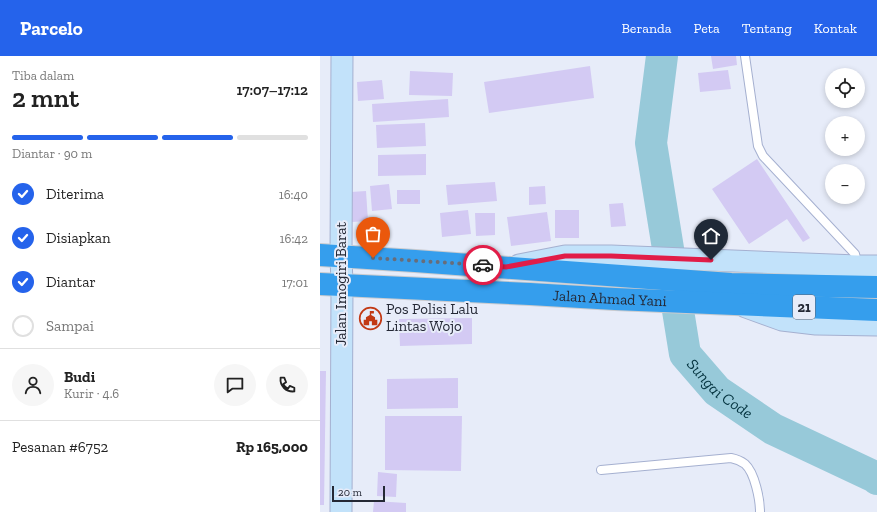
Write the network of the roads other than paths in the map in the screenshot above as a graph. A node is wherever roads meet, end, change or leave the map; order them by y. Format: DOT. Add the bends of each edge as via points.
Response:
graph roads {
  1 [pos="342,56"];
  2 [pos="745,56"];
  3 [pos="330,255"];
  4 [pos="613,266"];
  5 [pos="867,266"];
  6 [pos="320,284"];
  7 [pos="342,285"];
  8 [pos="877,287"];
  9 [pos="734,297"];
  10 [pos="877,310"];
  11 [pos="877,325"];
  12 [pos="601,470"];
  13 [pos="340,512"];
  14 [pos="760,512"];
  1 -- 3 [label="main road, Jalan Imogiri Barat"];
  2 -- 5 [label="lane" via="758,146 763,156 856,258"];
  3 -- 4 [label="highway, Jalan Ahmad Yani / 21" via="506,267"];
  3 -- 7 [label="main road, Jalan Imogiri Barat"];
  4 -- 5 [label="main road" via="725,261"];
  4 -- 9 [label="highway, Jalan Ahmad Yani / 21"];
  6 -- 7 [label="highway, 21"];
  7 -- 9 [label="highway, Jalan Ahmad Yani / 21" via="615,299"];
  7 -- 13 [label="main road, Jalan Imogiri Barat"];
  8 -- 9 [label="highway, Jalan Ahmad Yani / 21"];
  9 -- 10 [label="highway, Jalan Ahmad Yani / 21"];
  9 -- 11 [label="main road" via="782,320 816,324"];
  12 -- 14 [label="lane" via="735,459 749,468 760,503"];
}
